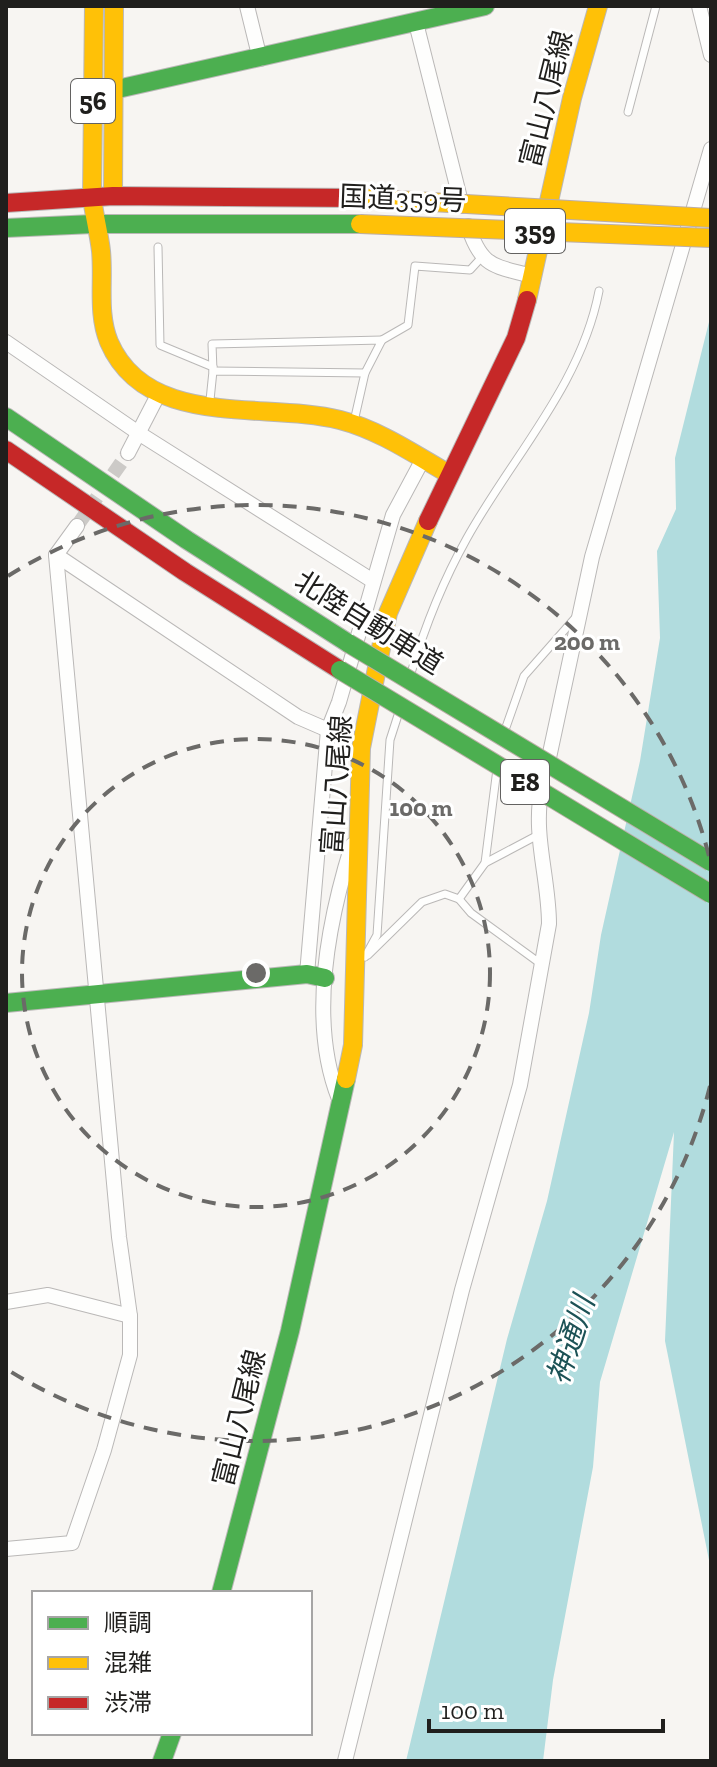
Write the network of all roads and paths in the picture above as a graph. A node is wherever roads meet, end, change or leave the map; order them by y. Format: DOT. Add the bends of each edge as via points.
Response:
graph roads {
  1 [pos="94,6"];
  2 [pos="114,6"];
  3 [pos="247,6"];
  4 [pos="485,6"];
  5 [pos="598,6"];
  6 [pos="656,6"];
  7 [pos="699,6"];
  8 [pos="426,16"];
  9 [pos="711,55"];
  10 [pos="260,59"];
  11 [pos="113,90"];
  12 [pos="628,112"];
  13 [pos="711,149"];
  14 [pos="113,196"];
  15 [pos="92,197"];
  16 [pos="6,203"];
  17 [pos="711,218"];
  18 [pos="93,224"];
  19 [pos="114,224"];
  20 [pos="6,228"];
  21 [pos="711,238"];
  22 [pos="101,246"];
  23 [pos="158,247"];
  24 [pos="482,257"];
  25 [pos="534,277"];
  26 [pos="599,291"];
  27 [pos="382,340"];
  28 [pos="6,342"];
  29 [pos="213,369"];
  30 [pos="365,373"];
  31 [pos="158,395"];
  32 [pos="210,400"];
  33 [pos="6,417"];
  34 [pos="353,423"];
  35 [pos="140,434"];
  36 [pos="6,450"];
  37 [pos="128,453"];
  38 [pos="423,459"];
  39 [pos="449,474"];
  40 [pos="77,526"];
  41 [pos="56,555"];
  42 [pos="373,581"];
  43 [pos="579,614"];
  44 [pos="328,730"];
  45 [pos="360,821"];
  46 [pos="538,835"];
  47 [pos="711,862"];
  48 [pos="485,863"];
  49 [pos="711,894"];
  50 [pos="459,899"];
  51 [pos="361,960"];
  52 [pos="543,966"];
  53 [pos="316,976"];
  54 [pos="97,995"];
  55 [pos="6,1003"];
  56 [pos="340,1101"];
  57 [pos="6,1302"];
  58 [pos="130,1316"];
  59 [pos="6,1549"];
  60 [pos="222,1591"];
  61 [pos="171,1735"];
  62 [pos="162,1761"];
  63 [pos="345,1761"];
  1 -- 15 [label="main road, 56"];
  2 -- 11 [label="main road, 56"];
  3 -- 10 [label="street"];
  4 -- 8 [label="main road"];
  5 -- 25 [label="main road, 富山八尾線" via="572,98"];
  6 -- 12 [label="lane"];
  7 -- 9 [label="street"];
  8 -- 10 [label="main road"];
  8 -- 24 [label="street" via="452,174"];
  10 -- 11 [label="main road"];
  11 -- 14 [label="main road, 56"];
  13 -- 43 [label="street"];
  14 -- 15 [label="main road, 359"];
  14 -- 17 [label="main road, 国道359号 / 359, bridge" via="361,198"];
  14 -- 19 [label="main road"];
  15 -- 16 [label="main road, 359"];
  15 -- 18 [label="main road"];
  18 -- 19 [label="main road, 国道359号 / 359"];
  18 -- 20 [label="main road, 359"];
  18 -- 22 [label="main road"];
  19 -- 21 [label="main road, 国道359号 / 359, bridge" via="360,224"];
  19 -- 22 [label="main road"];
  22 -- 31 [label="main road" via="109,342 130,371"];
  23 -- 29 [label="lane" via="160,345"];
  24 -- 25 [label="street"];
  24 -- 27 [label="lane" via="470,270 415,266 408,325"];
  25 -- 39 [label="main road, 富山八尾線" via="516,338"];
  26 -- 51 [label="lane" via="576,361 467,538 427,621 390,740 377,935"];
  27 -- 29 [label="lane" via="212,344"];
  27 -- 30 [label="lane"];
  28 -- 35 [label="street"];
  29 -- 30 [label="lane"];
  29 -- 32 [label="lane"];
  30 -- 34 [label="lane"];
  31 -- 34 [label="main road" via="203,406"];
  31 -- 35 [label="street"];
  33 -- 47 [label="main road, 北陸自動車道 / E8, bridge" via="348,643"];
  34 -- 38 [label="main road"];
  35 -- 37 [label="street"];
  35 -- 42 [label="street"];
  36 -- 49 [label="main road, 北陸自動車道 / E8, bridge" via="340,670"];
  38 -- 39 [label="main road"];
  38 -- 42 [label="street" via="393,515"];
  39 -- 45 [label="main road, 富山八尾線" via="388,613 361,748"];
  40 -- 41 [label="street"];
  41 -- 44 [label="street" via="298,717"];
  41 -- 54 [label="street"];
  42 -- 44 [label="street"];
  43 -- 46 [label="street" via="540,798"];
  43 -- 48 [label="lane" via="524,676 499,746"];
  44 -- 53 [label="street"];
  45 -- 51 [label="main road, 富山八尾線"];
  45 -- 53 [label="street"];
  46 -- 48 [label="lane"];
  46 -- 52 [label="street" via="549,902"];
  48 -- 50 [label="lane"];
  50 -- 51 [label="lane" via="445,894 422,902"];
  50 -- 52 [label="lane"];
  51 -- 56 [label="main road, 富山八尾線" via="353,1045"];
  52 -- 63 [label="street" via="520,1085 466,1276"];
  53 -- 54 [label="main road"];
  53 -- 56 [label="street" via="327,1069"];
  54 -- 55 [label="main road"];
  54 -- 58 [label="street"];
  56 -- 60 [label="main road, 富山八尾線" via="290,1331"];
  57 -- 58 [label="street" via="48,1295"];
  58 -- 59 [label="street" via="130,1355 72,1543"];
  61 -- 62 [label="main road"];
}
